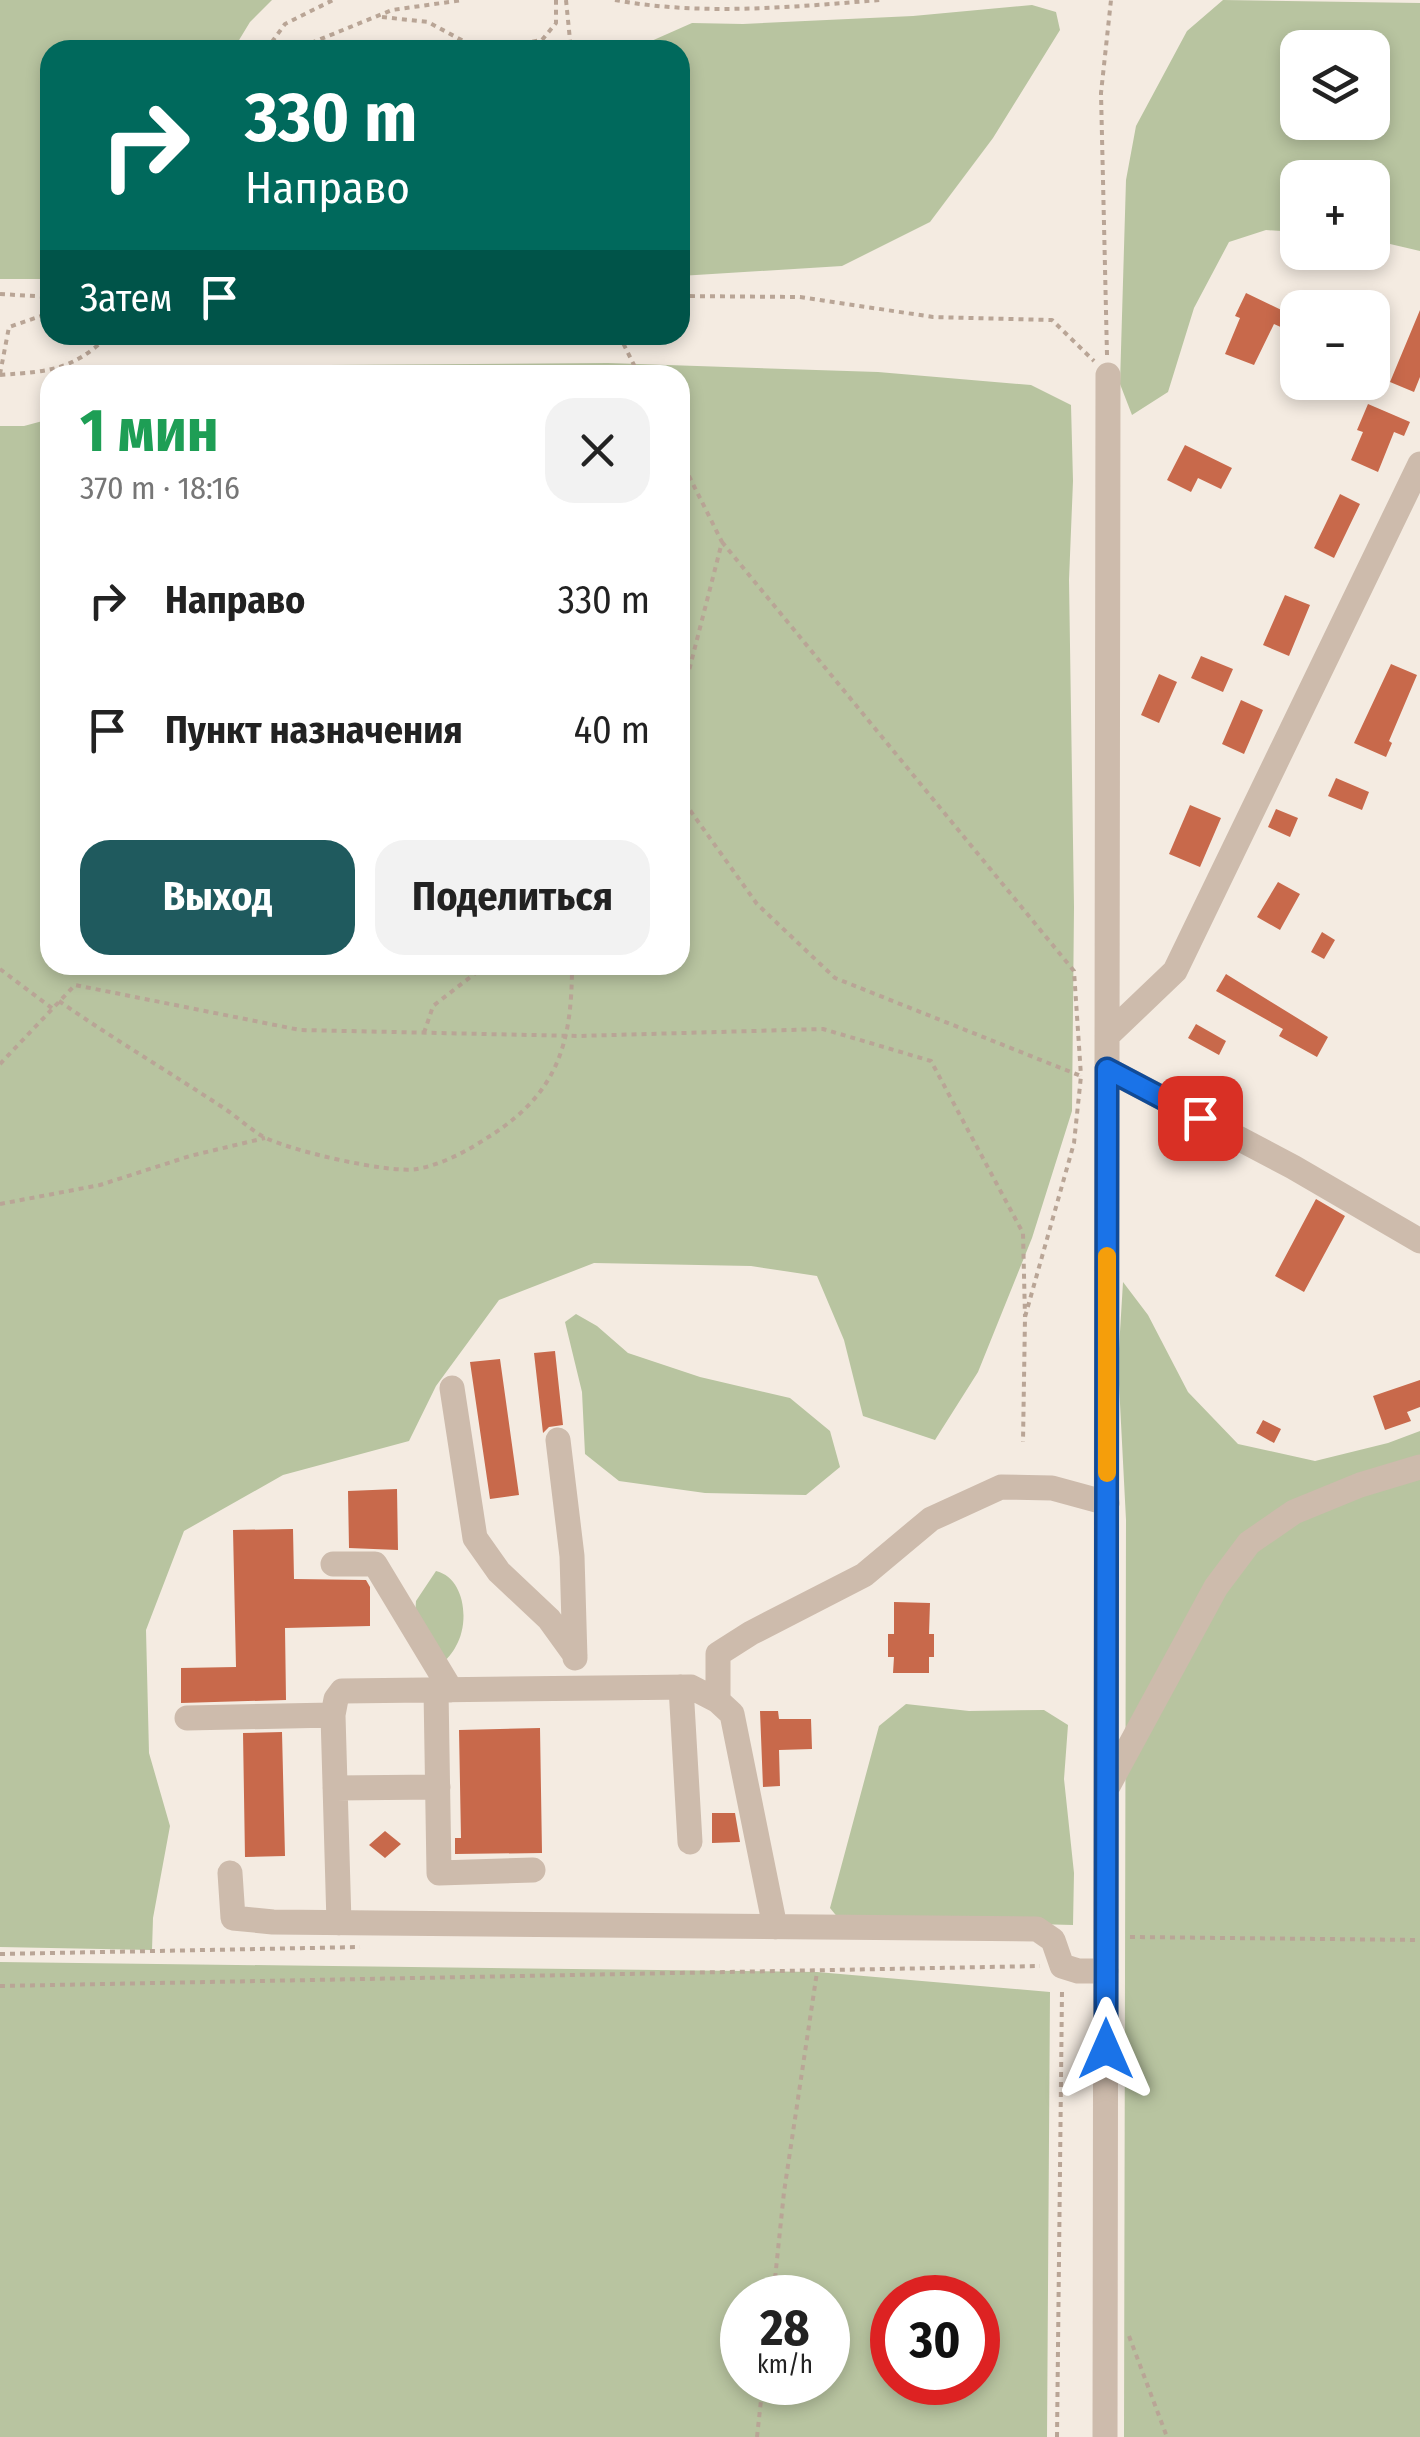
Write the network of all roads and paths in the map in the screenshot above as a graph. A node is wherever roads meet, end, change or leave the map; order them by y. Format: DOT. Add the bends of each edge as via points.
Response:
graph roads {
  1 [pos="332,0"];
  2 [pos="463,0"];
  3 [pos="556,0"];
  4 [pos="566,0"];
  5 [pos="615,0"];
  6 [pos="880,0"];
  7 [pos="1111,0"];
  8 [pos="378,16"];
  9 [pos="273,40"];
  10 [pos="315,40"];
  11 [pos="463,40"];
  12 [pos="542,40"];
  13 [pos="571,40"];
  14 [pos="0,294"];
  15 [pos="40,296"];
  16 [pos="690,296"];
  17 [pos="40,316"];
  18 [pos="99,345"];
  19 [pos="66,365"];
  20 [pos="40,371"];
  21 [pos="1108,374"];
  22 [pos="0,375"];
  23 [pos="1420,464"];
  24 [pos="690,478"];
  25 [pos="722,542"];
  26 [pos="690,669"];
  27 [pos="690,810"];
  28 [pos="0,969"];
  29 [pos="473,975"];
  30 [pos="571,975"];
  31 [pos="59,1001"];
  32 [pos="52,1009"];
  33 [pos="424,1033"];
  34 [pos="567,1036"];
  35 [pos="1107,1036"];
  36 [pos="0,1064"];
  37 [pos="1107,1069"];
  38 [pos="1081,1076"];
  39 [pos="264,1138"];
  40 [pos="0,1204"];
  41 [pos="1420,1241"];
  42 [pos="1025,1317"];
  43 [pos="452,1388"];
  44 [pos="558,1440"];
  45 [pos="1023,1442"];
  46 [pos="1420,1467"];
  47 [pos="1106,1504"];
  48 [pos="333,1564"];
  49 [pos="575,1656"];
  50 [pos="681,1687"];
  51 [pos="576,1688"];
  52 [pos="444,1690"];
  53 [pos="718,1701"];
  54 [pos="333,1714"];
  55 [pos="187,1718"];
  56 [pos="438,1787"];
  57 [pos="335,1788"];
  58 [pos="1106,1790"];
  59 [pos="690,1842"];
  60 [pos="533,1870"];
  61 [pos="230,1873"];
  62 [pos="339,1923"];
  63 [pos="775,1927"];
  64 [pos="1106,1937"];
  65 [pos="1420,1940"];
  66 [pos="375,1947"];
  67 [pos="0,1954"];
  68 [pos="1062,1966"];
  69 [pos="1106,1971"];
  70 [pos="817,1972"];
  71 [pos="0,1986"];
  72 [pos="775,2275"];
  73 [pos="1124,2324"];
  74 [pos="760,2405"];
  75 [pos="757,2437"];
  76 [pos="1057,2437"];
  77 [pos="1105,2437"];
  78 [pos="1166,2437"];
  1 -- 9 [label="path" via="285,24"];
  2 -- 8 [label="path"];
  3 -- 12 [label="path" via="556,22"];
  4 -- 13 [label="path"];
  5 -- 6 [label="path" via="784,8"];
  7 -- 21 [label="path" via="1100,93"];
  8 -- 10 [label="path"];
  8 -- 11 [label="path" via="428,22"];
  14 -- 15 [label="path"];
  16 -- 21 [label="path" via="800,296 933,318 1052,320"];
  17 -- 22 [label="path" via="9,327"];
  18 -- 19 [label="path"];
  20 -- 22 [label="path"];
  21 -- 35 [label="street"];
  23 -- 35 [label="street" via="1174,971"];
  24 -- 25 [label="path"];
  25 -- 26 [label="path"];
  25 -- 38 [label="path" via="1074,971"];
  27 -- 38 [label="path" via="758,904 836,978"];
  28 -- 32 [label="path"];
  29 -- 33 [label="path" via="433,1006"];
  30 -- 34 [label="path"];
  31 -- 32 [label="path"];
  31 -- 33 [label="path" via="75,984 300,1030"];
  31 -- 39 [label="path"];
  32 -- 36 [label="path"];
  33 -- 34 [label="path"];
  34 -- 39 [label="path" via="545,1086 520,1116 434,1163 380,1170"];
  34 -- 42 [label="path" via="823,1029 932,1060 1024,1233"];
  35 -- 37 [label="street"];
  37 -- 41 [label="street"];
  37 -- 47 [label="street"];
  38 -- 42 [label="path" via="1074,1143"];
  39 -- 40 [label="path" via="100,1185"];
  42 -- 45 [label="path"];
  43 -- 49 [label="street" via="475,1538"];
  44 -- 49 [label="street"];
  46 -- 58 [label="street" via="1294,1512 1249,1543 1216,1587"];
  47 -- 53 [label="street" via="1052,1488 1000,1487 932,1519 864,1575 718,1654"];
  47 -- 58 [label="street"];
  48 -- 52 [label="street" via="375,1564"];
  49 -- 51 [label="street"];
  50 -- 51 [label="street"];
  50 -- 53 [label="street"];
  50 -- 59 [label="street"];
  51 -- 52 [label="street"];
  52 -- 54 [label="street" via="342,1692"];
  52 -- 56 [label="street"];
  53 -- 63 [label="street" via="732,1714"];
  54 -- 55 [label="street"];
  54 -- 57 [label="street"];
  56 -- 57 [label="street"];
  56 -- 60 [label="street" via="439,1873"];
  57 -- 62 [label="street"];
  58 -- 64 [label="street"];
  61 -- 62 [label="street" via="233,1918"];
  62 -- 63 [label="street"];
  63 -- 68 [label="street" via="1037,1929 1053,1940"];
  64 -- 65 [label="path"];
  64 -- 69 [label="street"];
  66 -- 67 [label="path"];
  68 -- 69 [label="street"];
  68 -- 70 [label="path"];
  68 -- 76 [label="path"];
  69 -- 77 [label="street"];
  70 -- 71 [label="path"];
  70 -- 72 [label="path"];
  73 -- 78 [label="path"];
  74 -- 75 [label="path"];
}
